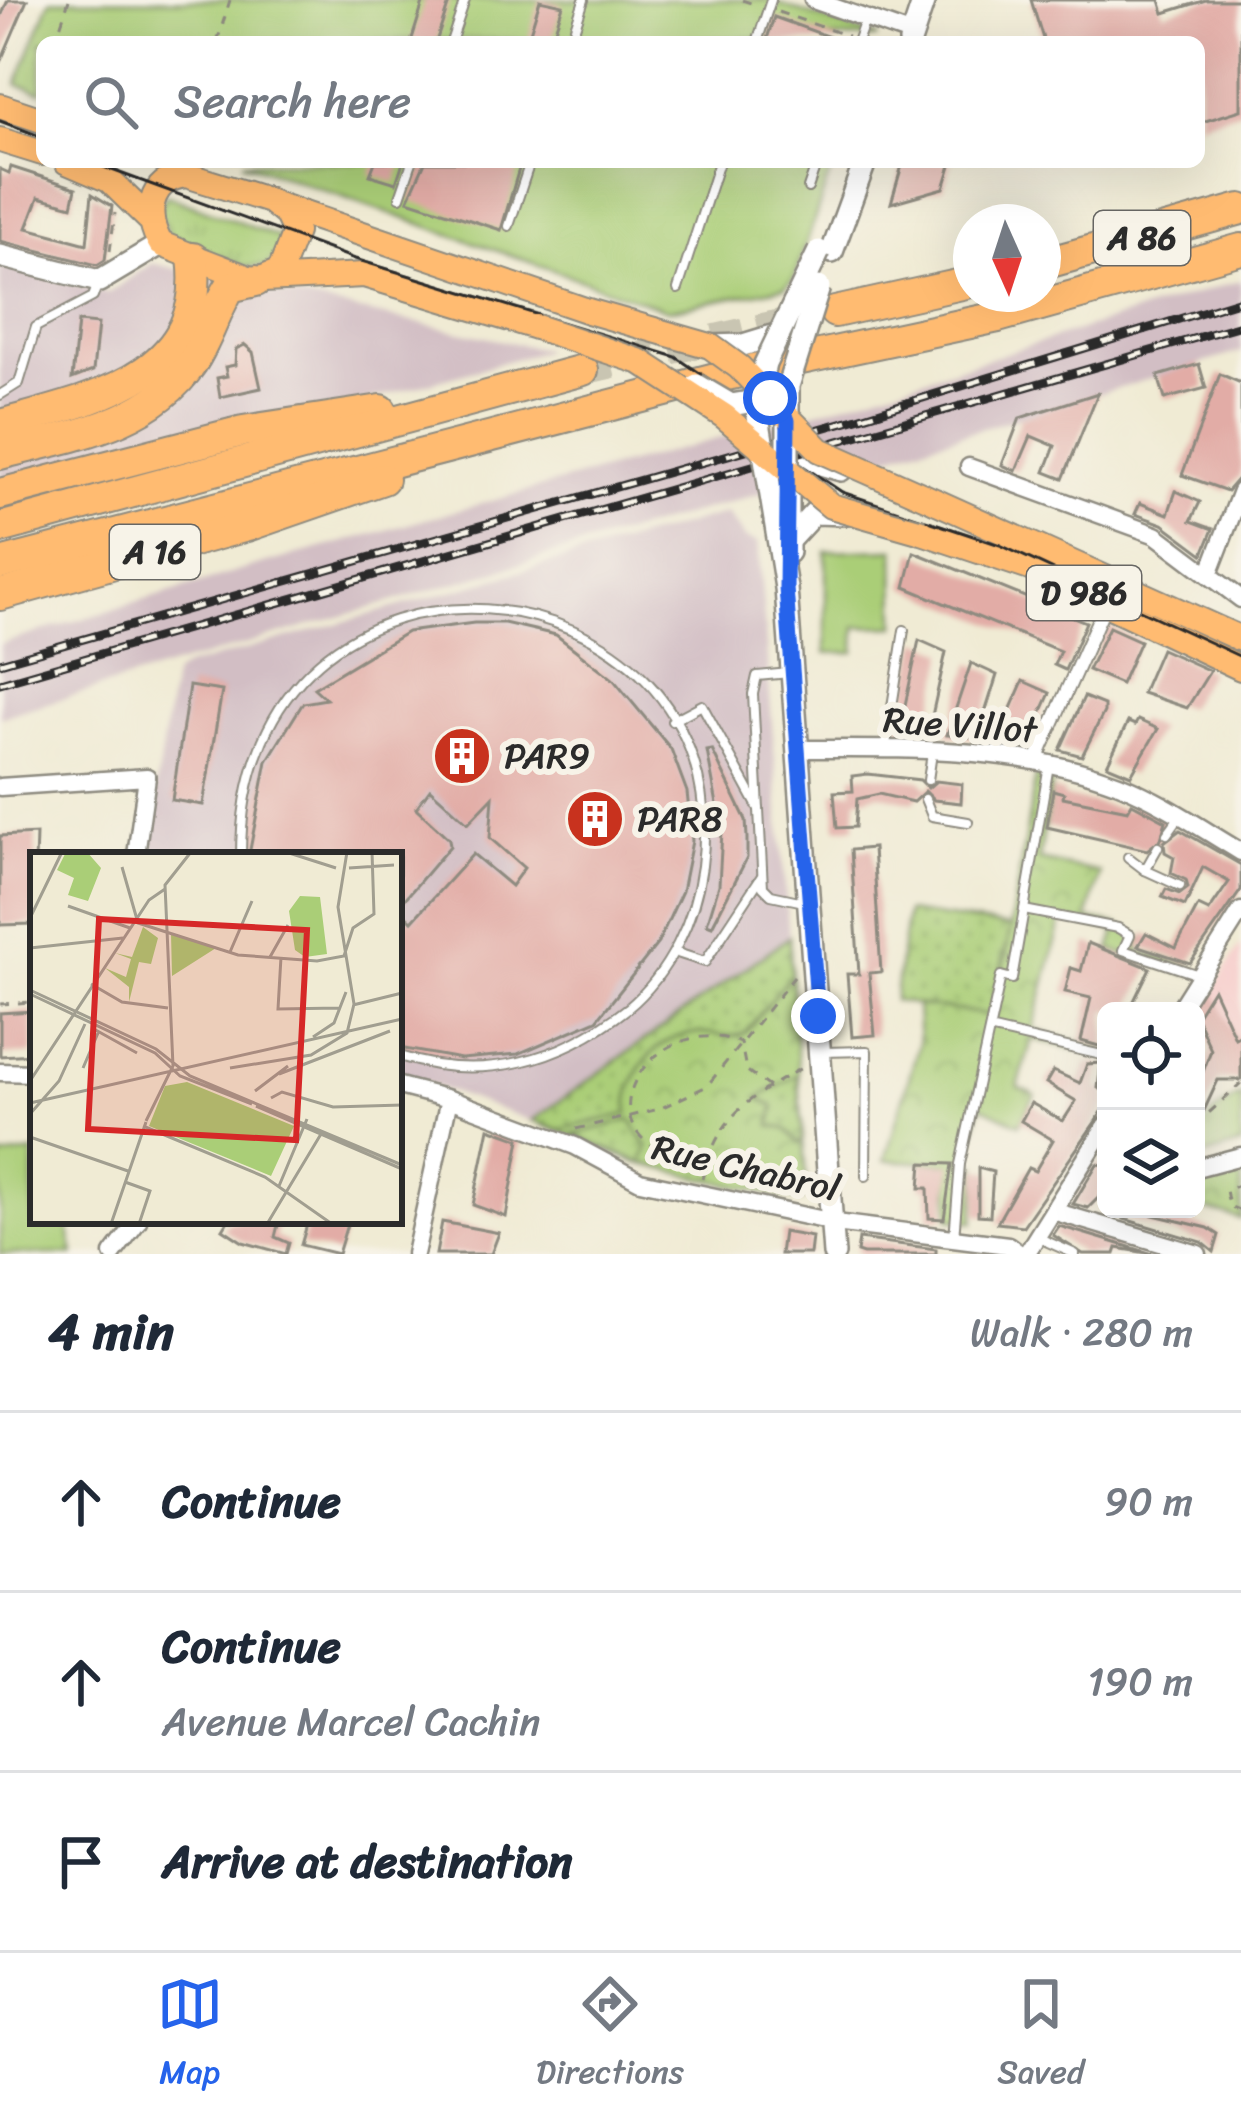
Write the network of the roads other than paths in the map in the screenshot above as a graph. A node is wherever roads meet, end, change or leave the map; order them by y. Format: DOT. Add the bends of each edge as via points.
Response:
graph roads {
  1 [pos="465,0"];
  2 [pos="584,0"];
  3 [pos="813,0"];
  4 [pos="924,0"];
  5 [pos="770,4"];
  6 [pos="865,19"];
  7 [pos="454,36"];
  8 [pos="572,36"];
  9 [pos="760,36"];
  10 [pos="859,36"];
  11 [pos="904,36"];
  12 [pos="912,36"];
  13 [pos="0,106"];
  14 [pos="36,118"];
  15 [pos="0,140"];
  16 [pos="36,152"];
  17 [pos="79,168"];
  18 [pos="179,168"];
  19 [pos="410,168"];
  20 [pos="528,168"];
  21 [pos="717,168"];
  22 [pos="815,168"];
  23 [pos="850,168"];
  24 [pos="862,168"];
  25 [pos="808,188"];
  26 [pos="259,197"];
  27 [pos="400,197"];
  28 [pos="1241,209"];
  29 [pos="148,218"];
  30 [pos="508,226"];
  31 [pos="161,244"];
  32 [pos="1241,249"];
  33 [pos="825,251"];
  34 [pos="0,256"];
  35 [pos="194,258"];
  36 [pos="1061,259"];
  37 [pos="103,279"];
  38 [pos="259,280"];
  39 [pos="953,286"];
  40 [pos="678,290"];
  41 [pos="835,312"];
  42 [pos="779,334"];
  43 [pos="710,346"];
  44 [pos="641,362"];
  45 [pos="583,370"];
  46 [pos="768,394"];
  47 [pos="0,395"];
  48 [pos="429,412"];
  49 [pos="788,420"];
  50 [pos="0,425"];
  51 [pos="453,445"];
  52 [pos="0,454"];
  53 [pos="969,466"];
  54 [pos="778,468"];
  55 [pos="1241,491"];
  56 [pos="0,494"];
  57 [pos="937,502"];
  58 [pos="854,515"];
  59 [pos="0,528"];
  60 [pos="786,535"];
  61 [pos="0,564"];
  62 [pos="1209,574"];
  63 [pos="0,595"];
  64 [pos="1241,599"];
  65 [pos="1106,603"];
  66 [pos="904,630"];
  67 [pos="1241,639"];
  68 [pos="1241,668"];
  69 [pos="792,673"];
  70 [pos="672,721"];
  71 [pos="797,749"];
  72 [pos="885,753"];
  73 [pos="932,753"];
  74 [pos="1042,762"];
  75 [pos="928,780"];
  76 [pos="0,787"];
  77 [pos="925,799"];
  78 [pos="760,810"];
  79 [pos="1180,816"];
  80 [pos="968,822"];
  81 [pos="1167,834"];
  82 [pos="1158,848"];
  83 [pos="136,852"];
  84 [pos="241,852"];
  85 [pos="1241,852"];
  86 [pos="1128,857"];
  87 [pos="1145,870"];
  88 [pos="762,876"];
  89 [pos="1180,886"];
  90 [pos="809,903"];
  91 [pos="1024,910"];
  92 [pos="1241,911"];
  93 [pos="674,952"];
  94 [pos="1200,976"];
  95 [pos="1184,1002"];
  96 [pos="993,1030"];
  97 [pos="1097,1054"];
  98 [pos="402,1057"];
  99 [pos="815,1058"];
  100 [pos="0,1072"];
  101 [pos="30,1073"];
  102 [pos="402,1087"];
  103 [pos="449,1099"];
  104 [pos="1097,1155"];
  105 [pos="1241,1156"];
  106 [pos="1205,1166"];
  107 [pos="866,1176"];
  108 [pos="1054,1211"];
  109 [pos="832,1222"];
  110 [pos="135,1224"];
  111 [pos="954,1238"];
  112 [pos="1036,1238"];
  113 [pos="113,1254"];
  114 [pos="415,1254"];
  115 [pos="834,1254"];
  116 [pos="1023,1254"];
  117 [pos="1075,1254"];
  118 [pos="1198,1254"];
  1 -- 7 [label="lane"];
  2 -- 8 [label="lane"];
  3 -- 6 [label="street"];
  4 -- 12 [label="street"];
  5 -- 9 [label="lane"];
  6 -- 10 [label="lane"];
  6 -- 11 [label="street"];
  13 -- 14 [label="main road"];
  15 -- 16 [label="main road"];
  17 -- 29 [label="main road" via="118,188"];
  18 -- 26 [label="main road, D 986"];
  19 -- 27 [label="lane"];
  20 -- 30 [label="lane"];
  21 -- 40 [label="lane"];
  22 -- 25 [label="lane"];
  23 -- 33 [label="street"];
  24 -- 33 [label="street"];
  26 -- 29 [label="main road" via="176,176 159,189"];
  26 -- 38 [label="main road" via="292,222 295,239 286,265"];
  26 -- 43 [label="main road, D 986, bridge"];
  28 -- 36 [label="highway, A 86"];
  29 -- 31 [label="main road"];
  31 -- 35 [label="main road"];
  31 -- 37 [label="street"];
  32 -- 51 [label="highway, A 86" via="998,317"];
  33 -- 42 [label="street, bridge"];
  33 -- 46 [label="street, bridge"];
  34 -- 37 [label="street"];
  35 -- 38 [label="main road"];
  35 -- 50 [label="highway" via="191,314 160,359 107,395"];
  37 -- 47 [label="lane" via="93,297 36,326 20,383"];
  38 -- 44 [label="main road, D 986, bridge" via="364,275"];
  38 -- 52 [label="highway" via="230,287 195,359 157,400 128,418"];
  39 -- 41 [label="highway"];
  42 -- 43 [label="street"];
  42 -- 46 [label="street, bridge"];
  43 -- 46 [label="main road, D 986, bridge"];
  44 -- 46 [label="street, bridge" via="731,405"];
  44 -- 54 [label="main road, D 986, bridge" via="724,416"];
  45 -- 48 [label="highway"];
  46 -- 49 [label="main road, D 986, bridge"];
  46 -- 54 [label="street, bridge"];
  48 -- 56 [label="highway" via="300,420"];
  48 -- 59 [label="highway"];
  49 -- 54 [label="street, bridge"];
  49 -- 57 [label="main road, D 986, bridge" via="840,461"];
  51 -- 61 [label="highway, A 86"];
  51 -- 63 [label="highway, A 16" via="309,508"];
  53 -- 62 [label="street" via="1156,535"];
  54 -- 57 [label="street, bridge" via="821,461"];
  54 -- 58 [label="main road, D 986, bridge"];
  54 -- 60 [label="street"];
  55 -- 62 [label="street"];
  57 -- 67 [label="main road, D 986"];
  58 -- 60 [label="street" via="814,513"];
  58 -- 65 [label="main road, D 986, bridge" via="1003,557"];
  60 -- 69 [label="street"];
  62 -- 64 [label="street"];
  65 -- 68 [label="main road, D 986"];
  65 -- 74 [label="street"];
  66 -- 72 [label="lane"];
  69 -- 71 [label="street"];
  69 -- 78 [label="lane" via="757,676"];
  70 -- 78 [label="lane" via="702,705"];
  70 -- 84 [label="lane" via="615,655 550,620 478,606 406,615 323,660 283,702 256,753 241,809"];
  70 -- 93 [label="lane" via="696,775 704,847 695,901"];
  71 -- 72 [label="street, Rue Villot"];
  71 -- 90 [label="street"];
  72 -- 73 [label="street, Rue Villot"];
  73 -- 74 [label="street, Rue Villot"];
  73 -- 75 [label="lane"];
  74 -- 79 [label="street, Rue Villot" via="1124,786"];
  74 -- 91 [label="lane"];
  76 -- 83 [label="street" via="147,778"];
  77 -- 80 [label="lane" via="932,816"];
  78 -- 88 [label="lane"];
  79 -- 81 [label="lane"];
  79 -- 85 [label="street, Rue Villot"];
  82 -- 87 [label="lane"];
  86 -- 87 [label="lane"];
  87 -- 89 [label="lane"];
  88 -- 90 [label="lane" via="771,896"];
  88 -- 93 [label="lane" via="705,962"];
  90 -- 99 [label="street"];
  91 -- 94 [label="lane" via="1118,928 1130,935 1123,950"];
  91 -- 96 [label="lane"];
  92 -- 94 [label="street"];
  93 -- 98 [label="lane" via="609,1023 542,1059 484,1069"];
  94 -- 95 [label="street"];
  96 -- 97 [label="lane"];
  96 -- 111 [label="lane" via="960,1164"];
  99 -- 107 [label="lane" via="867,1051"];
  99 -- 109 [label="street"];
  100 -- 101 [label="street"];
  102 -- 103 [label="street, Rue Chabrol"];
  103 -- 109 [label="street, Rue Chabrol" via="640,1181"];
  103 -- 114 [label="street"];
  104 -- 108 [label="street"];
  105 -- 106 [label="street"];
  108 -- 112 [label="street"];
  108 -- 118 [label="street"];
  109 -- 111 [label="street, Rue Chabrol"];
  109 -- 115 [label="street"];
  110 -- 113 [label="street"];
  111 -- 116 [label="street, Rue Chabrol"];
  112 -- 116 [label="street"];
  112 -- 117 [label="lane"];
}
